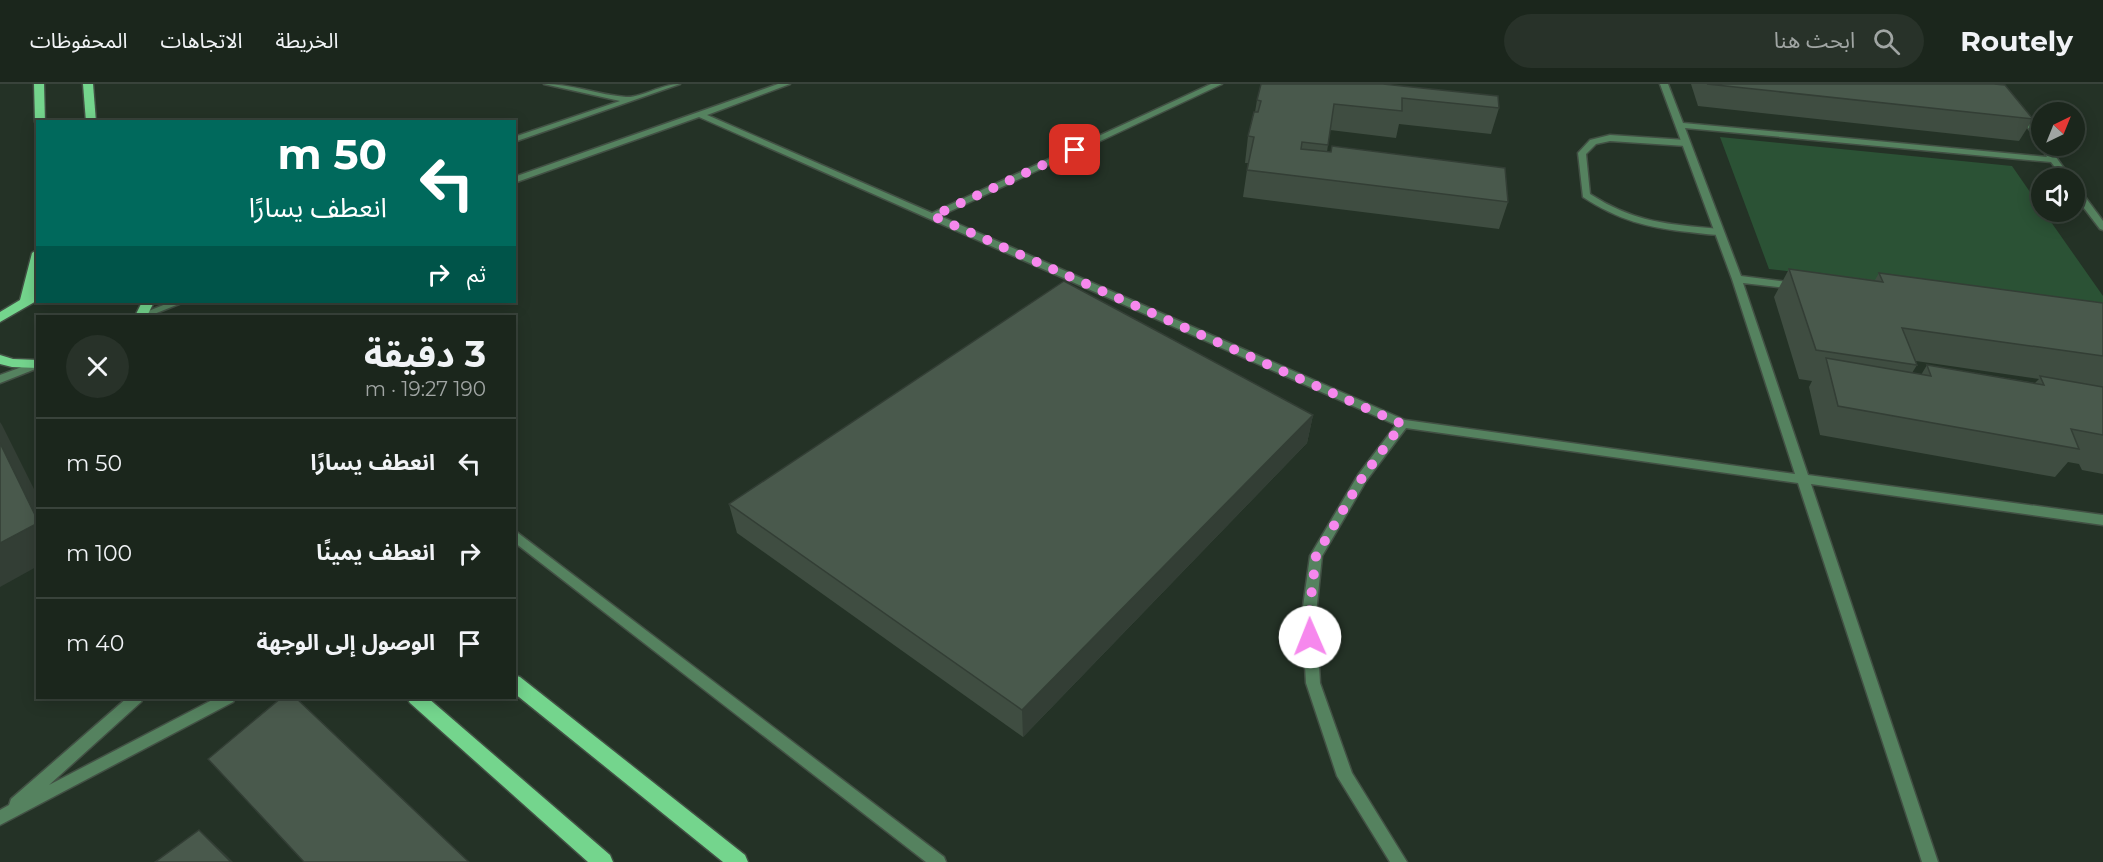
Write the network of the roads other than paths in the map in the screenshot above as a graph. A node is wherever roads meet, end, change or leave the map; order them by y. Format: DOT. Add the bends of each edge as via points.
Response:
graph roads {
  1 [pos="39,84"];
  2 [pos="88,84"];
  3 [pos="548,84"];
  4 [pos="676,84"];
  5 [pos="786,84"];
  6 [pos="1218,84"];
  7 [pos="1664,84"];
  8 [pos="630,100"];
  9 [pos="2014,103"];
  10 [pos="701,115"];
  11 [pos="40,120"];
  12 [pos="91,120"];
  13 [pos="1679,125"];
  14 [pos="2031,127"];
  15 [pos="516,139"];
  16 [pos="1686,143"];
  17 [pos="2051,156"];
  18 [pos="2054,160"];
  19 [pos="2060,168"];
  20 [pos="516,179"];
  21 [pos="2085,202"];
  22 [pos="933,216"];
  23 [pos="2101,223"];
  24 [pos="1719,232"];
  25 [pos="36,268"];
  26 [pos="1737,279"];
  27 [pos="1808,287"];
  28 [pos="32,297"];
  29 [pos="176,303"];
  30 [pos="144,315"];
  31 [pos="0,318"];
  32 [pos="0,359"];
  33 [pos="36,364"];
  34 [pos="36,364"];
  35 [pos="0,379"];
  36 [pos="1402,424"];
  37 [pos="1803,479"];
  38 [pos="2103,520"];
  39 [pos="516,537"];
  40 [pos="516,684"];
  41 [pos="135,699"];
  42 [pos="226,699"];
  43 [pos="417,699"];
  44 [pos="1,817"];
  45 [pos="603,862"];
  46 [pos="738,862"];
  47 [pos="938,862"];
  48 [pos="1399,862"];
  49 [pos="1930,862"];
  1 -- 11 [label="main road"];
  2 -- 12 [label="main road"];
  3 -- 8 [label="street"];
  4 -- 8 [label="street"];
  5 -- 10 [label="street"];
  6 -- 22 [label="street"];
  7 -- 13 [label="street"];
  8 -- 15 [label="street"];
  9 -- 14 [label="street"];
  10 -- 20 [label="street"];
  10 -- 22 [label="street"];
  13 -- 16 [label="street"];
  13 -- 18 [label="street"];
  16 -- 24 [label="street"];
  16 -- 24 [label="street" via="1610,138 1593,142 1582,153 1586,195 1607,211 1641,224"];
  17 -- 18 [label="street"];
  18 -- 19 [label="street"];
  21 -- 23 [label="street"];
  22 -- 36 [label="street"];
  24 -- 26 [label="street"];
  25 -- 28 [label="main road"];
  26 -- 27 [label="street"];
  26 -- 37 [label="street"];
  28 -- 31 [label="main road"];
  29 -- 30 [label="street"];
  32 -- 33 [label="main road"];
  34 -- 35 [label="street"];
  36 -- 37 [label="street"];
  36 -- 48 [label="street" via="1362,478 1316,556 1309,614 1313,683 1345,776"];
  37 -- 38 [label="street"];
  37 -- 49 [label="street"];
  39 -- 47 [label="street"];
  40 -- 46 [label="main road"];
  41 -- 44 [label="street"];
  42 -- 44 [label="street"];
  43 -- 45 [label="main road"];
}
